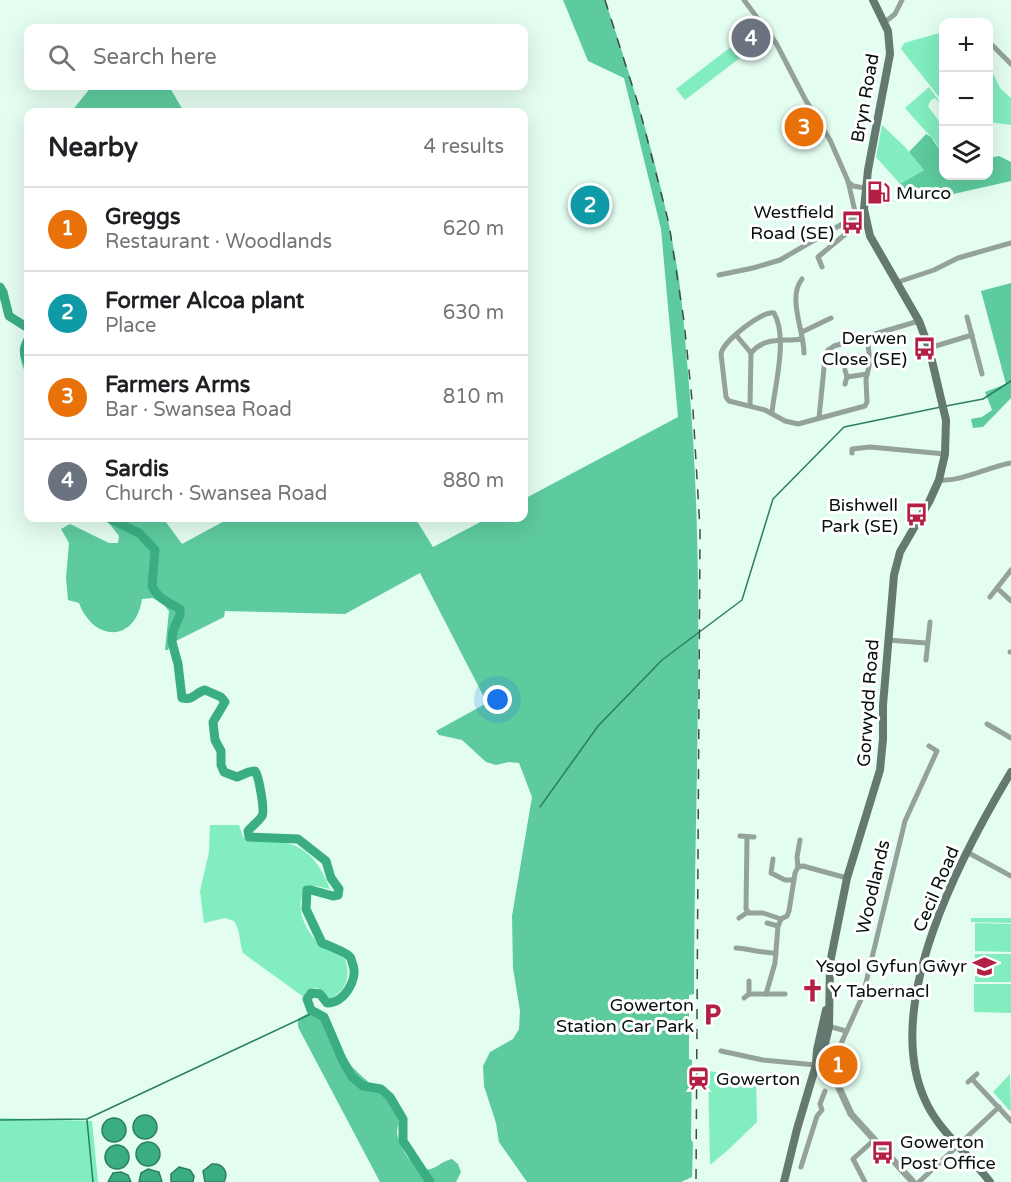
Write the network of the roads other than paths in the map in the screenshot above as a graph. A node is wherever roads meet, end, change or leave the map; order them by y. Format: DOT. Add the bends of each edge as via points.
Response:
graph roads {
  1 [pos="744,0"];
  2 [pos="873,0"];
  3 [pos="902,0"];
  4 [pos="885,22"];
  5 [pos="993,46"];
  6 [pos="1011,64"];
  7 [pos="848,181"];
  8 [pos="866,189"];
  9 [pos="856,216"];
  10 [pos="863,223"];
  11 [pos="1011,243"];
  12 [pos="822,267"];
  13 [pos="719,275"];
  14 [pos="802,279"];
  15 [pos="898,282"];
  16 [pos="967,317"];
  17 [pos="831,318"];
  18 [pos="919,321"];
  19 [pos="802,332"];
  20 [pos="736,334"];
  21 [pos="972,335"];
  22 [pos="867,336"];
  23 [pos="802,339"];
  24 [pos="780,340"];
  25 [pos="929,348"];
  26 [pos="804,352"];
  27 [pos="751,353"];
  28 [pos="984,370"];
  29 [pos="867,374"];
  30 [pos="845,384"];
  31 [pos="750,406"];
  32 [pos="772,412"];
  33 [pos="819,418"];
  34 [pos="845,442"];
  35 [pos="945,454"];
  36 [pos="1011,463"];
  37 [pos="939,480"];
  38 [pos="1011,570"];
  39 [pos="997,588"];
  40 [pos="990,597"];
  41 [pos="1011,600"];
  42 [pos="930,622"];
  43 [pos="888,640"];
  44 [pos="926,643"];
  45 [pos="925,660"];
  46 [pos="987,724"];
  47 [pos="1011,738"];
  48 [pos="941,745"];
  49 [pos="929,746"];
  50 [pos="938,752"];
  51 [pos="1011,772"];
  52 [pos="740,836"];
  53 [pos="800,840"];
  54 [pos="967,852"];
  55 [pos="773,858"];
  56 [pos="798,867"];
  57 [pos="1011,876"];
  58 [pos="847,878"];
  59 [pos="794,880"];
  60 [pos="748,912"];
  61 [pos="739,918"];
  62 [pos="781,919"];
  63 [pos="767,923"];
  64 [pos="778,926"];
  65 [pos="748,941"];
  66 [pos="736,948"];
  67 [pos="747,949"];
  68 [pos="776,954"];
  69 [pos="748,981"];
  70 [pos="766,994"];
  71 [pos="785,994"];
  72 [pos="826,1026"];
  73 [pos="846,1031"];
  74 [pos="721,1051"];
  75 [pos="835,1053"];
  76 [pos="816,1065"];
  77 [pos="973,1078"];
  78 [pos="825,1091"];
  79 [pos="806,1099"];
  80 [pos="820,1104"];
  81 [pos="999,1107"];
  82 [pos="1011,1121"];
  83 [pos="874,1140"];
  84 [pos="958,1145"];
  85 [pos="801,1167"];
  86 [pos="784,1182"];
  87 [pos="865,1182"];
  88 [pos="913,1182"];
  89 [pos="919,1182"];
  90 [pos="990,1182"];
  1 -- 7 [label="street" via="787,62"];
  2 -- 4 [label="main road, Bryn Road"];
  3 -- 4 [label="street" via="895,14"];
  4 -- 8 [label="main road, Bryn Road" via="890,54"];
  5 -- 6 [label="street"];
  7 -- 8 [label="street"];
  7 -- 9 [label="street"];
  8 -- 10 [label="main road, Bryn Road"];
  9 -- 10 [label="street"];
  9 -- 13 [label="street" via="780,260"];
  10 -- 12 [label="street" via="818,257"];
  10 -- 15 [label="main road, Bryn Road"];
  11 -- 15 [label="street" via="958,258"];
  14 -- 19 [label="street" via="797,288 796,311"];
  15 -- 18 [label="main road, Bryn Road"];
  16 -- 21 [label="street"];
  17 -- 19 [label="street"];
  18 -- 22 [label="street"];
  18 -- 25 [label="main road, Gorwydd Road"];
  19 -- 23 [label="street"];
  20 -- 24 [label="street" via="770,312 777,317"];
  20 -- 27 [label="street"];
  20 -- 31 [label="street" via="725,343 721,354 726,397"];
  21 -- 25 [label="street"];
  21 -- 28 [label="street"];
  22 -- 29 [label="street"];
  22 -- 33 [label="street" via="828,350"];
  23 -- 24 [label="street"];
  23 -- 26 [label="street"];
  24 -- 27 [label="street" via="768,340"];
  24 -- 32 [label="street"];
  25 -- 35 [label="main road, Gorwydd Road" via="946,420"];
  27 -- 31 [label="street"];
  29 -- 30 [label="street" via="846,373"];
  29 -- 33 [label="street" via="865,406"];
  31 -- 32 [label="street"];
  32 -- 33 [label="street" via="798,424"];
  34 -- 35 [label="street" via="852,451 870,447"];
  35 -- 37 [label="main road, Gorwydd Road"];
  36 -- 37 [label="street" via="950,481"];
  37 -- 43 [label="main road, Gorwydd Road" via="900,552"];
  38 -- 39 [label="street"];
  39 -- 40 [label="street"];
  39 -- 41 [label="street"];
  42 -- 44 [label="street"];
  43 -- 44 [label="street"];
  43 -- 58 [label="main road, Gorwydd Road" via="880,770"];
  44 -- 45 [label="street"];
  46 -- 47 [label="street"];
  48 -- 50 [label="street, Woodlands"];
  49 -- 50 [label="street"];
  50 -- 73 [label="street, Woodlands" via="905,821 863,995"];
  51 -- 54 [label="main road, Cecil Road"];
  52 -- 60 [label="street" via="750,837"];
  53 -- 56 [label="street"];
  54 -- 57 [label="street"];
  54 -- 84 [label="main road, Cecil Road" via="929,941 914,1015 913,1049 919,1085 934,1116"];
  55 -- 59 [label="street" via="771,873"];
  56 -- 58 [label="street"];
  56 -- 59 [label="street"];
  58 -- 72 [label="main road, Gorwydd Road" via="830,963"];
  59 -- 62 [label="street" via="789,911"];
  60 -- 61 [label="street"];
  60 -- 62 [label="street"];
  62 -- 64 [label="street"];
  63 -- 64 [label="street"];
  64 -- 68 [label="street"];
  65 -- 67 [label="street"];
  66 -- 67 [label="street"];
  67 -- 68 [label="street"];
  68 -- 70 [label="street"];
  69 -- 70 [label="street" via="747,996"];
  70 -- 71 [label="street"];
  72 -- 73 [label="street"];
  72 -- 76 [label="main road, Gorwydd Road"];
  73 -- 75 [label="street, Woodlands"];
  74 -- 76 [label="street"];
  76 -- 79 [label="main road, Gorwydd Road"];
  76 -- 83 [label="street" via="835,1079 852,1114"];
  77 -- 81 [label="street"];
  78 -- 80 [label="street"];
  79 -- 80 [label="street"];
  79 -- 86 [label="main road, Gorwydd Road"];
  80 -- 85 [label="street" via="822,1110 816,1116"];
  81 -- 82 [label="street"];
  81 -- 84 [label="street"];
  83 -- 87 [label="street" via="853,1159"];
  83 -- 88 [label="street"];
  84 -- 89 [label="street"];
  84 -- 90 [label="main road, Cecil Road"];
}
